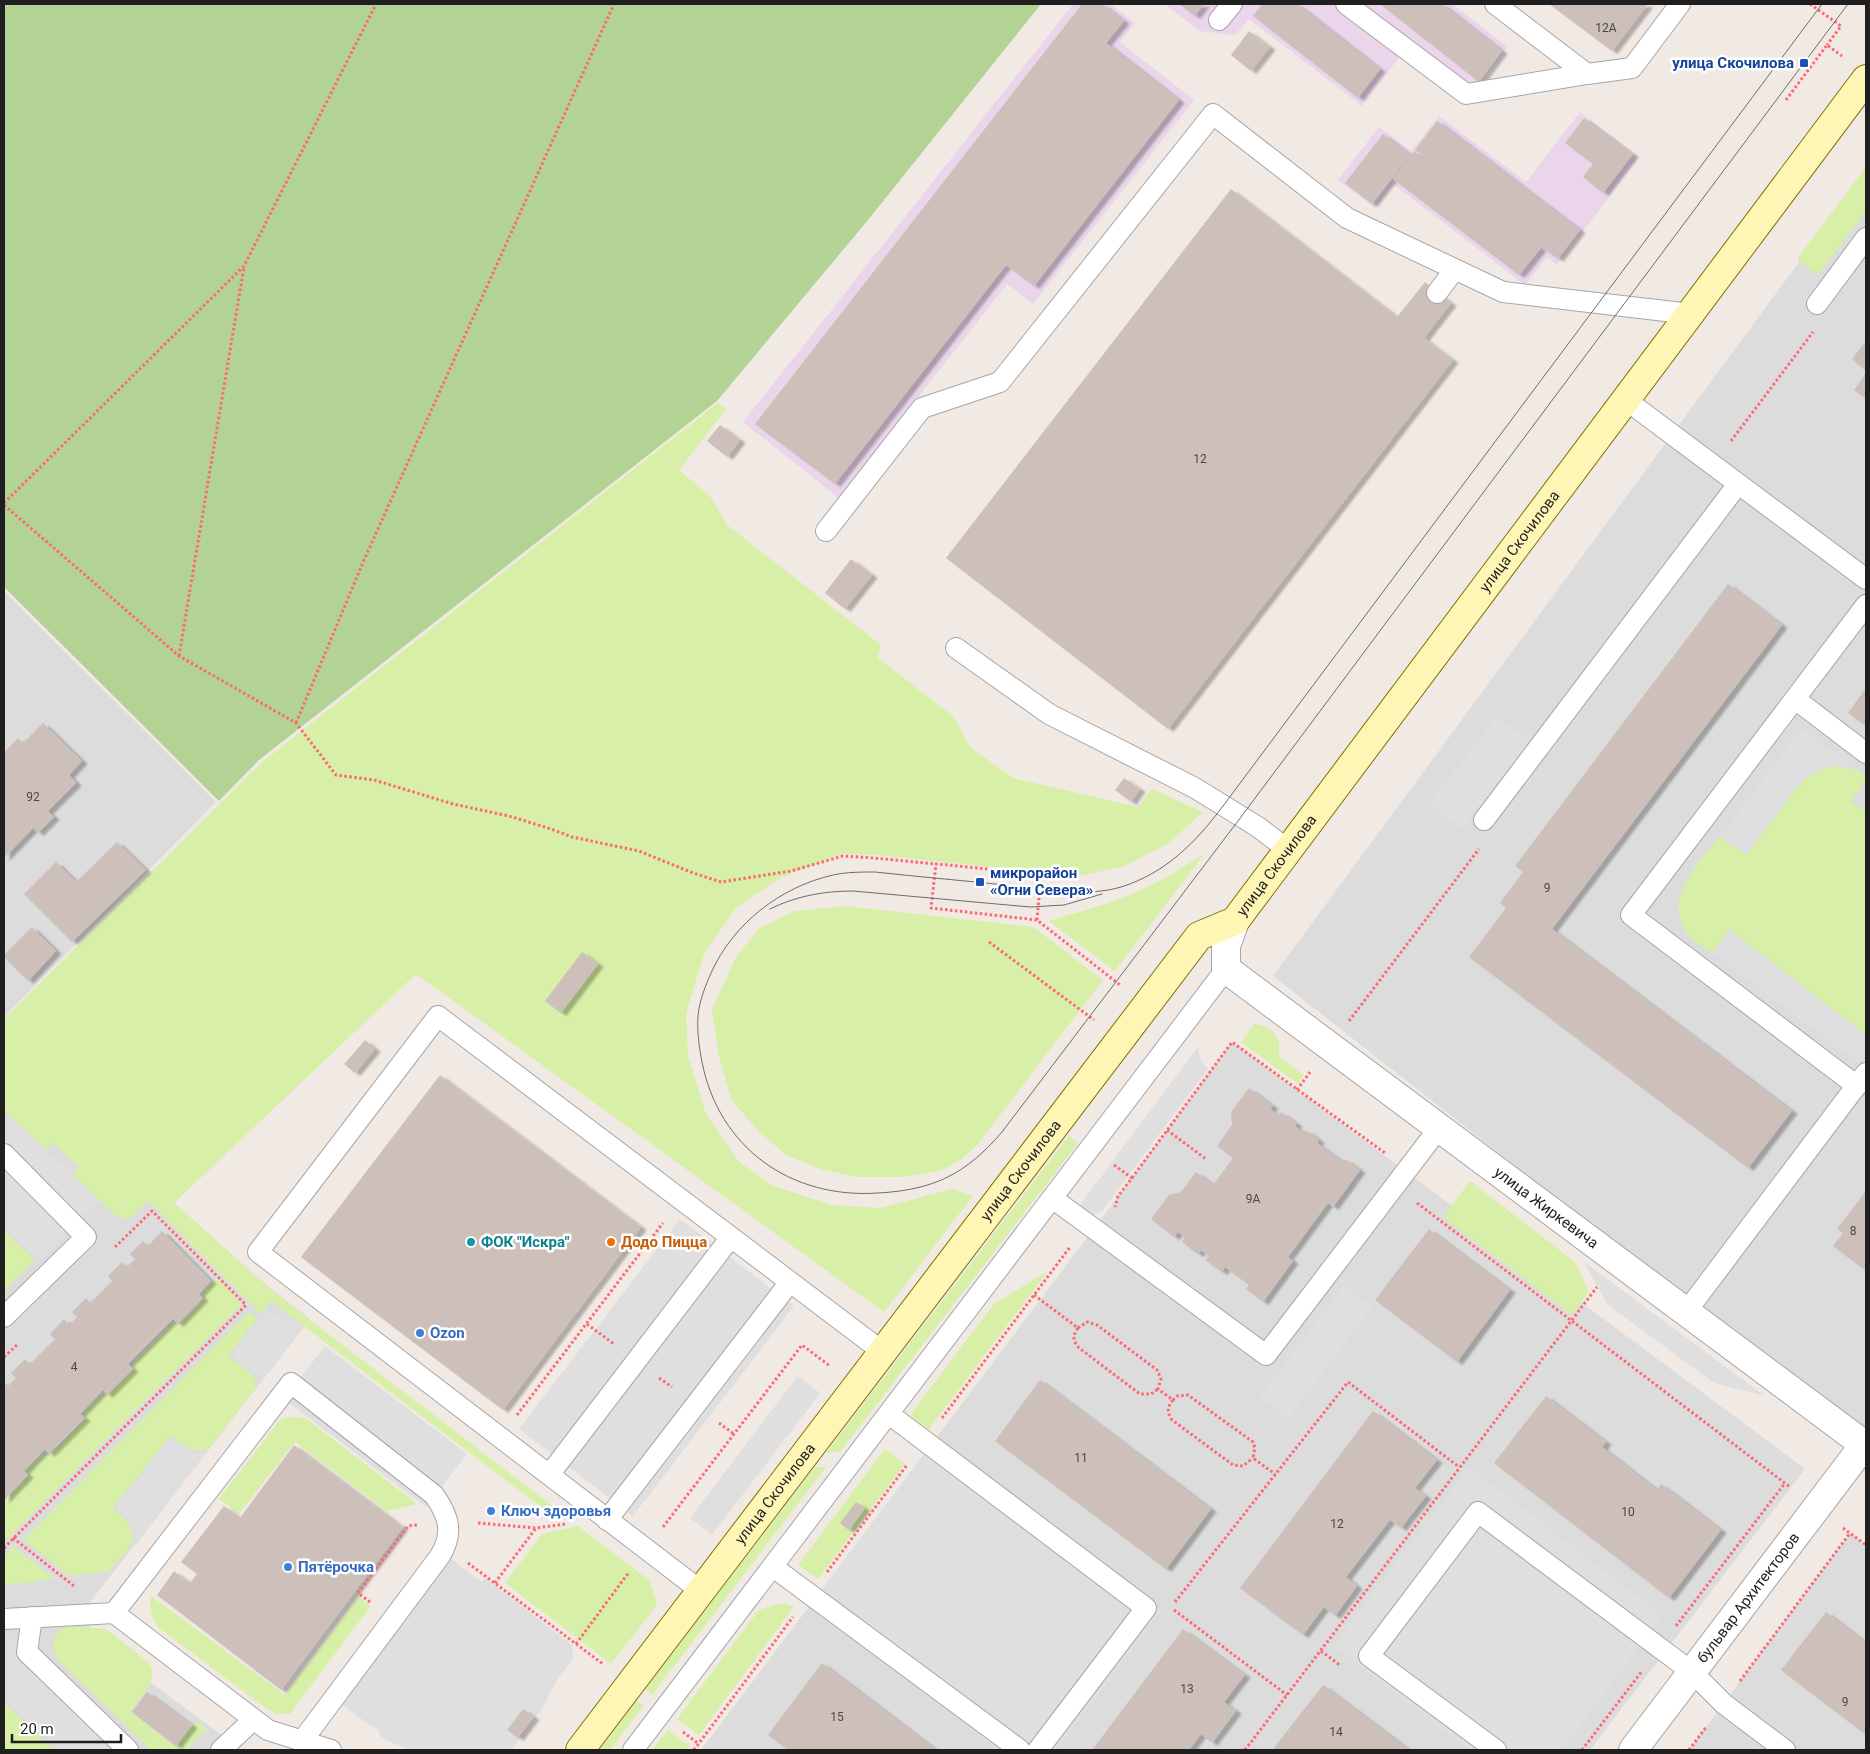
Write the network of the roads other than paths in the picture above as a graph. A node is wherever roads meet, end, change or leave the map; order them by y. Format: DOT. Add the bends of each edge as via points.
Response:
graph roads {
  1 [pos="1232,4"];
  2 [pos="1346,4"];
  3 [pos="1495,4"];
  4 [pos="1680,4"];
  5 [pos="1219,20"];
  6 [pos="1587,74"];
  7 [pos="1866,79"];
  8 [pos="1866,238"];
  9 [pos="1455,269"];
  10 [pos="1437,292"];
  11 [pos="1817,304"];
  12 [pos="1691,314"];
  13 [pos="1626,400"];
  14 [pos="1738,484"];
  15 [pos="826,530"];
  16 [pos="1866,579"];
  17 [pos="1866,605"];
  18 [pos="956,648"];
  19 [pos="1795,699"];
  20 [pos="1866,752"];
  21 [pos="1484,820"];
  22 [pos="1288,850"];
  23 [pos="1235,921"];
  24 [pos="1226,969"];
  25 [pos="1862,1080"];
  26 [pos="1439,1128"];
  27 [pos="4,1154"];
  28 [pos="1052,1198"];
  29 [pos="731,1238"];
  30 [pos="790,1282"];
  31 [pos="1686,1312"];
  32 [pos="4,1317"];
  33 [pos="883,1352"];
  34 [pos="889,1414"];
  35 [pos="1865,1445"];
  36 [pos="549,1475"];
  37 [pos="607,1520"];
  38 [pos="773,1567"];
  39 [pos="701,1591"];
  40 [pos="114,1613"];
  41 [pos="32,1617"];
  42 [pos="4,1618"];
  43 [pos="1692,1672"];
  44 [pos="254,1719"];
  45 [pos="302,1741"];
  46 [pos="128,1750"];
  47 [pos="221,1750"];
  48 [pos="331,1750"];
  49 [pos="580,1750"];
  50 [pos="633,1750"];
  51 [pos="1020,1750"];
  52 [pos="1038,1750"];
  53 [pos="1496,1750"];
  54 [pos="1633,1750"];
  55 [pos="1785,1750"];
  1 -- 5 [label="lane"];
  2 -- 6 [label="lane" via="1466,94"];
  3 -- 6 [label="lane"];
  4 -- 6 [label="lane" via="1632,68"];
  7 -- 12 [label="street, улица Скочилова"];
  8 -- 11 [label="lane"];
  9 -- 10 [label="lane"];
  9 -- 12 [label="lane" via="1503,292"];
  9 -- 15 [label="lane" via="1348,218 1213,114 1000,382 922,408"];
  12 -- 13 [label="street, улица Скочилова"];
  13 -- 14 [label="lane"];
  13 -- 22 [label="street, улица Скочилова"];
  14 -- 16 [label="lane"];
  14 -- 21 [label="lane"];
  17 -- 19 [label="lane"];
  18 -- 22 [label="lane" via="1049,714 1195,788"];
  19 -- 20 [label="lane"];
  19 -- 25 [label="lane" via="1631,915"];
  22 -- 23 [label="street, улица Скочилова"];
  23 -- 24 [label="street" via="1226,946"];
  23 -- 33 [label="street, улица Скочилова" via="1199,936"];
  24 -- 26 [label="street, улица Жиркевича"];
  24 -- 28 [label="lane"];
  25 -- 31 [label="lane"];
  26 -- 28 [label="lane" via="1266,1355"];
  26 -- 31 [label="street, улица Жиркевича"];
  27 -- 32 [label="lane" via="86,1237"];
  28 -- 34 [label="lane"];
  29 -- 30 [label="lane"];
  29 -- 36 [label="lane"];
  29 -- 36 [label="lane" via="438,1016 258,1252"];
  30 -- 33 [label="lane"];
  30 -- 37 [label="lane"];
  31 -- 35 [label="street, улица Жиркевича"];
  33 -- 39 [label="street, улица Скочилова"];
  34 -- 38 [label="lane"];
  34 -- 52 [label="lane" via="1146,1608"];
  35 -- 43 [label="street, бульвар Архитекторов"];
  36 -- 37 [label="lane"];
  37 -- 39 [label="lane"];
  38 -- 50 [label="lane"];
  38 -- 51 [label="lane"];
  39 -- 49 [label="street, улица Скочилова"];
  40 -- 41 [label="lane"];
  40 -- 44 [label="lane"];
  40 -- 45 [label="lane" via="291,1383 434,1495 447,1520 449,1538"];
  41 -- 42 [label="lane"];
  41 -- 46 [label="lane" via="27,1652"];
  43 -- 53 [label="lane" via="1478,1512 1369,1656"];
  43 -- 54 [label="street, бульвар Архитекторов"];
  43 -- 55 [label="lane" via="1724,1704"];
  44 -- 45 [label="lane" via="268,1730"];
  44 -- 47 [label="lane"];
  45 -- 48 [label="lane"];
}
